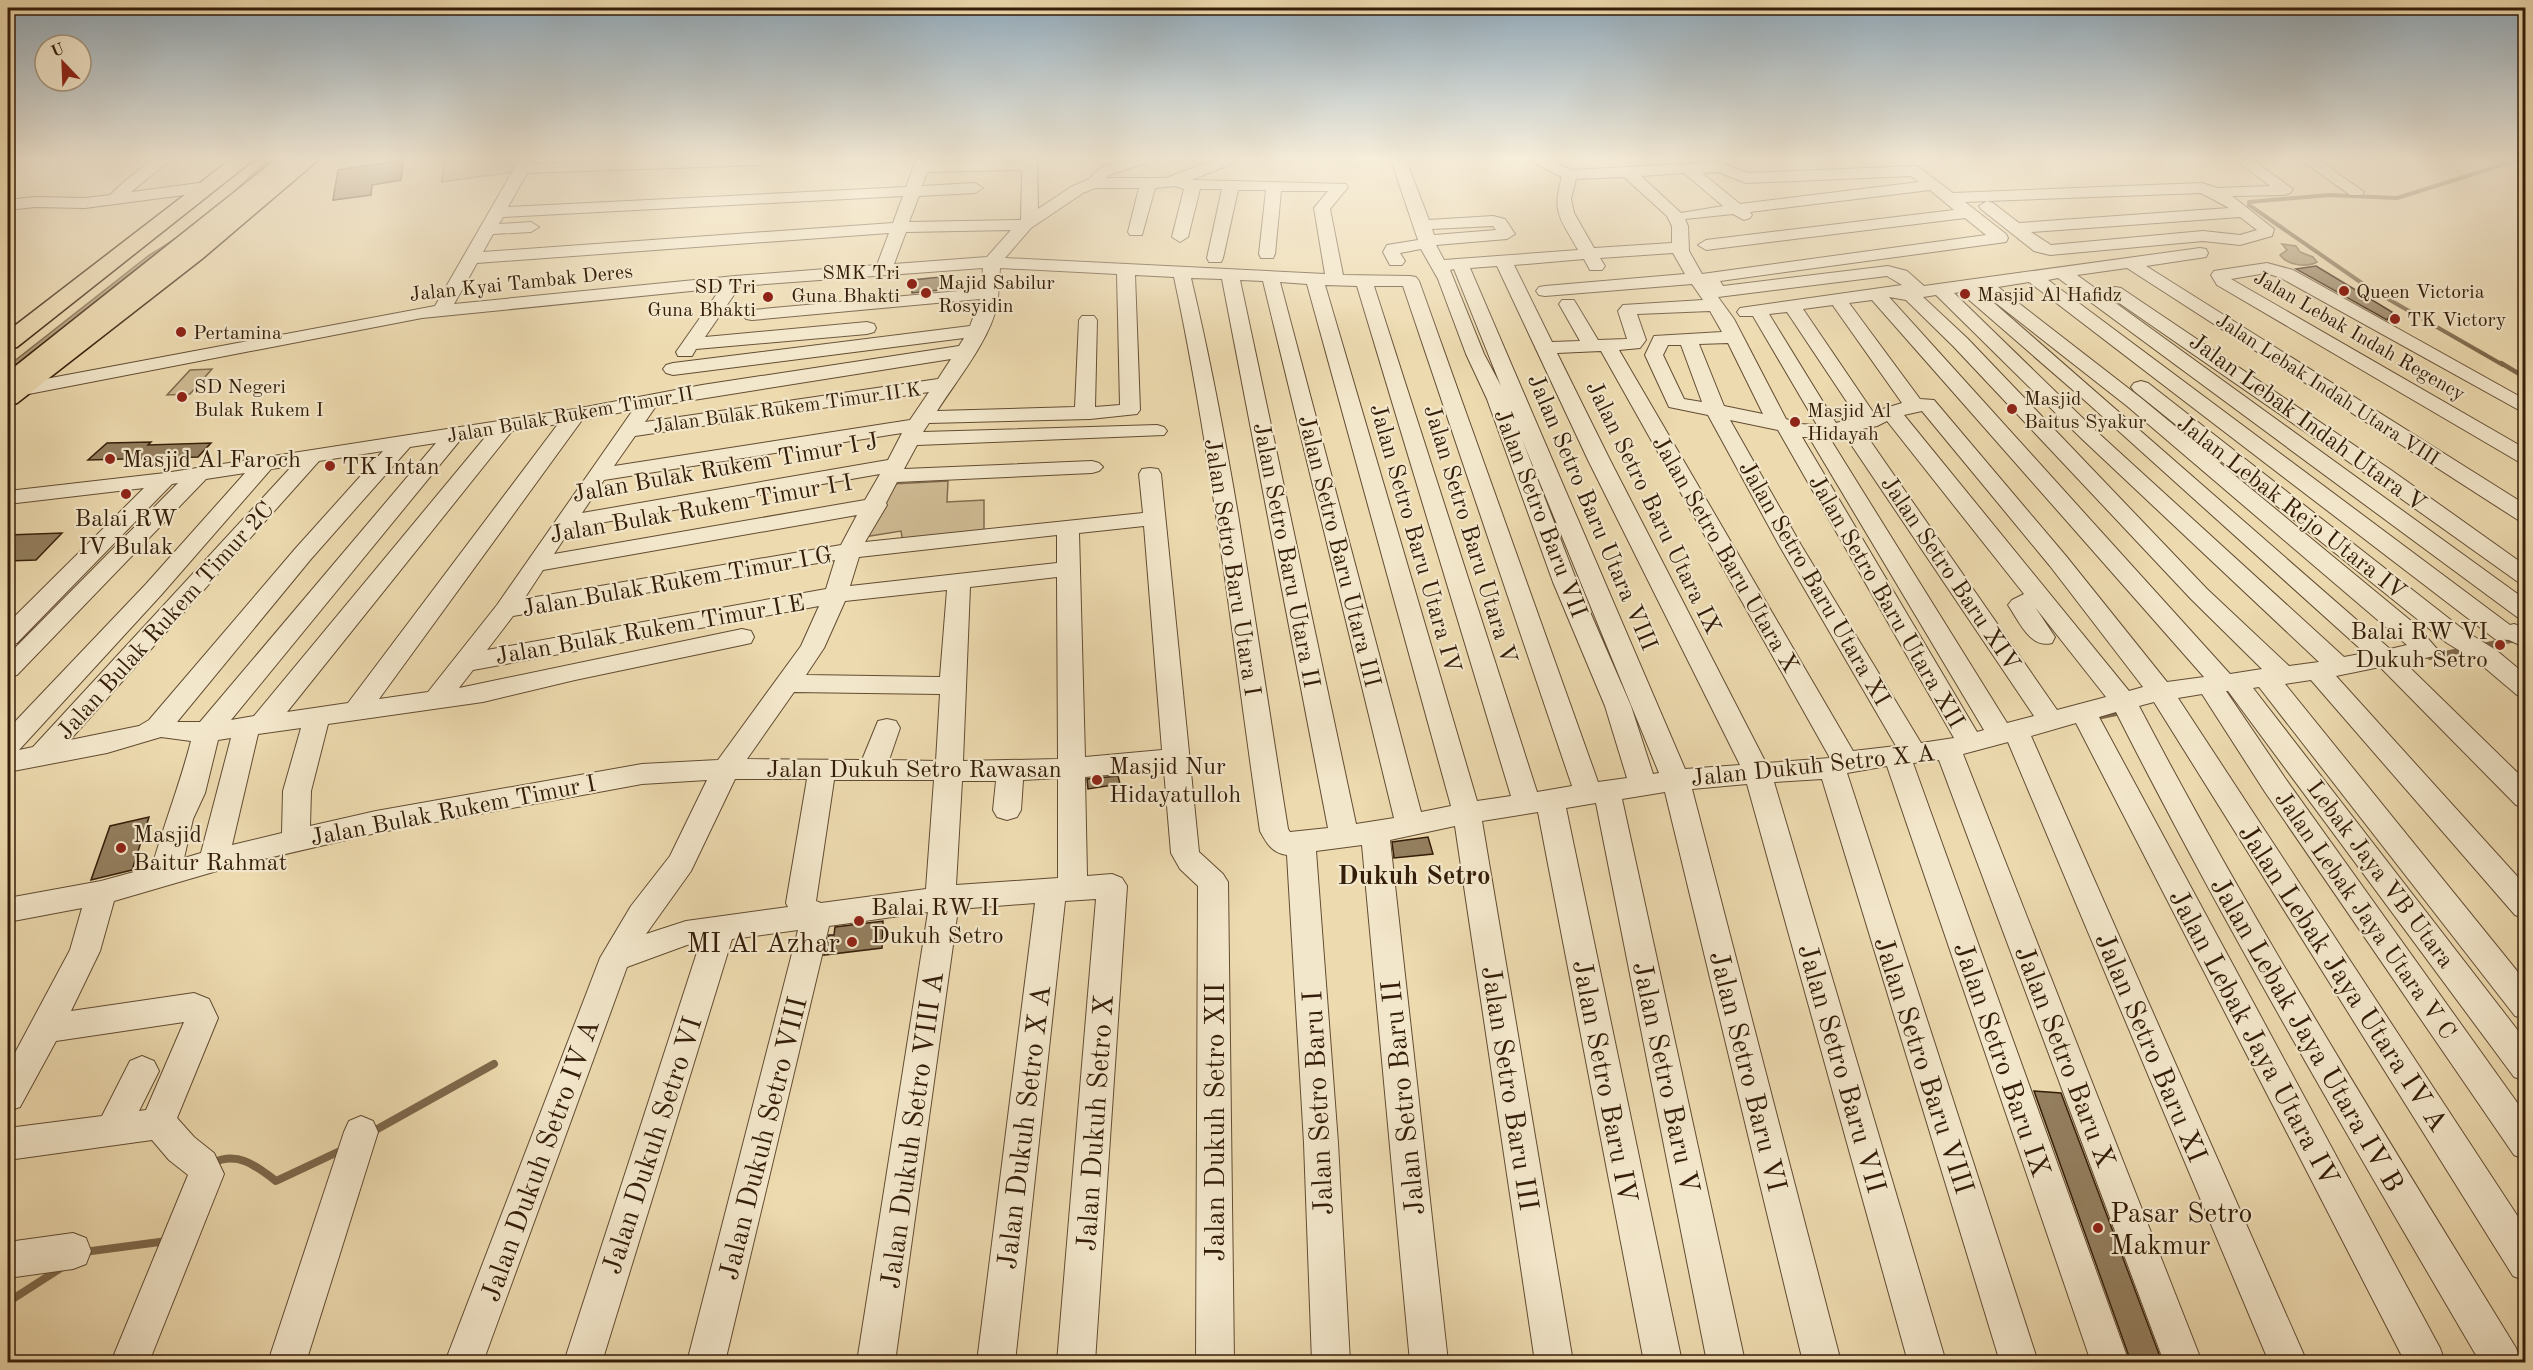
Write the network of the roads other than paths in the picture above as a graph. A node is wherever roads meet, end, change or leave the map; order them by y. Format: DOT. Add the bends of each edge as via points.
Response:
graph roads {
  1 [pos="184,224"];
  2 [pos="189,224"];
  3 [pos="196,224"];
  4 [pos="230,224"];
  5 [pos="493,224"];
  6 [pos="583,224"];
  7 [pos="901,224"];
  8 [pos="1027,224"];
  9 [pos="1138,224"];
  10 [pos="1183,224"];
  11 [pos="1227,224"];
  12 [pos="1272,224"];
  13 [pos="1324,224"];
  14 [pos="1421,224"];
  15 [pos="1572,224"];
  16 [pos="1679,224"];
  17 [pos="1756,224"];
  18 [pos="1875,224"];
  19 [pos="1989,224"];
  20 [pos="2000,224"];
  21 [pos="2116,224"];
  22 [pos="2259,224"];
  23 [pos="2263,224"];
  24 [pos="570,225"];
  25 [pos="547,226"];
  26 [pos="900,227"];
  27 [pos="489,230"];
  28 [pos="1136,232"];
  29 [pos="2008,234"];
  30 [pos="1772,236"];
  31 [pos="1180,237"];
  32 [pos="1426,239"];
  33 [pos="1706,245"];
  34 [pos="1589,255"];
  35 [pos="1683,255"];
  36 [pos="1496,256"];
  37 [pos="472,258"];
  38 [pos="992,262"];
  39 [pos="1801,263"];
  40 [pos="2130,263"];
  41 [pos="1269,265"];
  42 [pos="1450,265"];
  43 [pos="1223,266"];
  44 [pos="884,269"];
  45 [pos="2082,269"];
  46 [pos="1125,270"];
  47 [pos="1181,271"];
  48 [pos="1404,272"];
  49 [pos="2061,272"];
  50 [pos="1531,274"];
  51 [pos="2032,276"];
  52 [pos="1706,277"];
  53 [pos="1324,279"];
  54 [pos="1820,279"];
  55 [pos="1364,280"];
  56 [pos="2004,280"];
  57 [pos="735,281"];
  58 [pos="1962,286"];
  59 [pos="1545,291"];
  60 [pos="990,293"];
  61 [pos="1908,293"];
  62 [pos="1880,298"];
  63 [pos="1840,303"];
  64 [pos="1568,304"];
  65 [pos="1795,310"];
  66 [pos="441,311"];
  67 [pos="1720,312"];
  68 [pos="1753,313"];
  69 [pos="752,315"];
  70 [pos="1088,320"];
  71 [pos="981,323"];
  72 [pos="1734,337"];
  73 [pos="1688,339"];
  74 [pos="8,342"];
  75 [pos="691,344"];
  76 [pos="1599,346"];
  77 [pos="1545,348"];
  78 [pos="966,351"];
  79 [pos="8,359"];
  80 [pos="673,369"];
  81 [pos="945,384"];
  82 [pos="10,391"];
  83 [pos="653,399"];
  84 [pos="1914,405"];
  85 [pos="2526,408"];
  86 [pos="1716,412"];
  87 [pos="1090,413"];
  88 [pos="1892,414"];
  89 [pos="575,415"];
  90 [pos="505,426"];
  91 [pos="1783,426"];
  92 [pos="917,427"];
  93 [pos="1841,427"];
  94 [pos="630,430"];
  95 [pos="1157,431"];
  96 [pos="454,434"];
  97 [pos="403,442"];
  98 [pos="312,456"];
  99 [pos="2526,458"];
  100 [pos="265,463"];
  101 [pos="1092,467"];
  102 [pos="892,471"];
  103 [pos="200,474"];
  104 [pos="1150,474"];
  105 [pos="598,475"];
  106 [pos="165,479"];
  107 [pos="8,497"];
  108 [pos="876,505"];
  109 [pos="2526,515"];
  110 [pos="1155,518"];
  111 [pos="564,523"];
  112 [pos="1068,526"];
  113 [pos="849,551"];
  114 [pos="535,564"];
  115 [pos="1068,569"];
  116 [pos="2526,577"];
  117 [pos="959,581"];
  118 [pos="836,595"];
  119 [pos="2037,597"];
  120 [pos="505,610"];
  121 [pos="2519,630"];
  122 [pos="8,637"];
  123 [pos="742,637"];
  124 [pos="2043,637"];
  125 [pos="2474,648"];
  126 [pos="2389,662"];
  127 [pos="465,663"];
  128 [pos="8,669"];
  129 [pos="2328,669"];
  130 [pos="2275,676"];
  131 [pos="789,683"];
  132 [pos="2222,683"];
  133 [pos="952,686"];
  134 [pos="2526,689"];
  135 [pos="2161,691"];
  136 [pos="436,699"];
  137 [pos="2123,701"];
  138 [pos="357,710"];
  139 [pos="2084,711"];
  140 [pos="317,718"];
  141 [pos="2051,721"];
  142 [pos="158,727"];
  143 [pos="254,727"];
  144 [pos="887,728"];
  145 [pos="207,732"];
  146 [pos="2009,733"];
  147 [pos="8,745"];
  148 [pos="1959,746"];
  149 [pos="1906,755"];
  150 [pos="41,756"];
  151 [pos="1175,759"];
  152 [pos="8,762"];
  153 [pos="1839,765"];
  154 [pos="1070,768"];
  155 [pos="726,769"];
  156 [pos="822,769"];
  157 [pos="872,769"];
  158 [pos="948,769"];
  159 [pos="1010,771"];
  160 [pos="1758,774"];
  161 [pos="1676,780"];
  162 [pos="1643,785"];
  163 [pos="1598,792"];
  164 [pos="2526,798"];
  165 [pos="1538,802"];
  166 [pos="1007,810"];
  167 [pos="1467,813"];
  168 [pos="1410,826"];
  169 [pos="1360,834"];
  170 [pos="296,841"];
  171 [pos="1301,843"];
  172 [pos="213,861"];
  173 [pos="165,875"];
  174 [pos="1068,884"];
  175 [pos="102,893"];
  176 [pos="943,898"];
  177 [pos="2526,907"];
  178 [pos="8,910"];
  179 [pos="817,914"];
  180 [pos="720,929"];
  181 [pos="615,958"];
  182 [pos="2526,1006"];
  183 [pos="45,1029"];
  184 [pos="2526,1066"];
  185 [pos="141,1071"];
  186 [pos="8,1096"];
  187 [pos="157,1124"];
  188 [pos="112,1130"];
  189 [pos="8,1144"];
  190 [pos="2526,1144"];
  191 [pos="358,1145"];
  192 [pos="73,1251"];
  193 [pos="8,1260"];
  194 [pos="2526,1263"];
  195 [pos="130,1362"];
  196 [pos="287,1362"];
  197 [pos="464,1362"];
  198 [pos="583,1362"];
  199 [pos="706,1362"];
  200 [pos="876,1362"];
  201 [pos="996,1362"];
  202 [pos="1076,1362"];
  203 [pos="1215,1362"];
  204 [pos="1331,1362"];
  205 [pos="1429,1362"];
  206 [pos="1554,1362"];
  207 [pos="1663,1362"];
  208 [pos="1726,1362"];
  209 [pos="1822,1362"];
  210 [pos="1927,1362"];
  211 [pos="2019,1362"];
  212 [pos="2110,1362"];
  213 [pos="2183,1362"];
  214 [pos="2288,1362"];
  215 [pos="2426,1362"];
  216 [pos="2502,1362"];
  1 -- 74 [label="main road"];
  2 -- 79 [label="main road"];
  3 -- 82 [label="main road"];
  4 -- 82 [label="main road"];
  5 -- 27 [label="street"];
  6 -- 24 [label="street"];
  7 -- 26 [label="street"];
  8 -- 26 [label="street"];
  8 -- 38 [label="street"];
  9 -- 28 [label="street"];
  10 -- 31 [label="street"];
  11 -- 43 [label="street"];
  12 -- 41 [label="street, Jalan Setro Baru Utara III"];
  13 -- 53 [label="street, Jalan Setro Baru Utara IV"];
  14 -- 32 [label="street, Jalan Setro Baru VII"];
  15 -- 34 [label="street"];
  16 -- 35 [label="street"];
  17 -- 30 [label="street"];
  18 -- 30 [label="street"];
  19 -- 29 [label="street"];
  20 -- 29 [label="street"];
  21 -- 29 [label="street"];
  22 -- 29 [label="street" via="2266,233 2240,240 2203,237 2050,250"];
  23 -- 40 [label="street" via="2275,232 2268,242"];
  25 -- 27 [label="street"];
  26 -- 37 [label="street"];
  26 -- 44 [label="street"];
  27 -- 37 [label="street"];
  29 -- 39 [label="street"];
  30 -- 33 [label="street"];
  30 -- 39 [label="street"];
  32 -- 42 [label="street, Jalan Setro Baru VII"];
  32 -- 48 [label="street" via="1391,252"];
  34 -- 35 [label="street"];
  34 -- 36 [label="street"];
  34 -- 50 [label="street"];
  35 -- 52 [label="street"];
  36 -- 42 [label="street"];
  36 -- 77 [label="street, Jalan Setro Baru Utara IX"];
  37 -- 66 [label="street"];
  38 -- 44 [label="street, Jalan Kyai Tambak Deres"];
  38 -- 46 [label="street, Jalan Kyai Tambak Deres"];
  38 -- 60 [label="street"];
  39 -- 52 [label="street"];
  39 -- 54 [label="street"];
  40 -- 45 [label="street"];
  40 -- 109 [label="street, Jalan Lebak Indah Utara VIII"];
  41 -- 43 [label="street, Jalan Kyai Tambak Deres"];
  41 -- 53 [label="street, Jalan Kyai Tambak Deres"];
  41 -- 168 [label="street, Jalan Setro Baru Utara III"];
  42 -- 161 [label="street, Jalan Setro Baru Utara VIII" via="1486,324"];
  42 -- 162 [label="street, Jalan Setro Baru VII" via="1447,279 1497,399 1565,582 1618,706"];
  43 -- 47 [label="street, Jalan Kyai Tambak Deres"];
  43 -- 169 [label="street, Jalan Setro Baru Utara II"];
  44 -- 57 [label="street, Jalan Kyai Tambak Deres"];
  45 -- 49 [label="street"];
  45 -- 116 [label="street"];
  46 -- 47 [label="street, Jalan Kyai Tambak Deres"];
  46 -- 87 [label="street" via="1131,407 1125,412"];
  47 -- 171 [label="street, Jalan Setro Baru Utara I" via="1214,439 1274,831 1285,844"];
  48 -- 55 [label="street, Jalan Kyai Tambak Deres"];
  48 -- 163 [label="street, Jalan Setro Baru V"];
  49 -- 51 [label="street"];
  49 -- 121 [label="street, Jalan Lebak Indah Utara V"];
  51 -- 56 [label="street"];
  51 -- 121 [label="street"];
  52 -- 54 [label="street" via="1722,292"];
  52 -- 59 [label="street"];
  52 -- 67 [label="street, Jalan Setro Baru Utara XII"];
  53 -- 55 [label="street, Jalan Kyai Tambak Deres"];
  53 -- 167 [label="street, Jalan Setro Baru Utara IV" via="1406,606"];
  54 -- 68 [label="street" via="1888,271 1901,275 1916,288"];
  55 -- 165 [label="street, Jalan Setro Baru Utara V"];
  56 -- 58 [label="street"];
  56 -- 125 [label="street, Jalan Lebak Rejo Utara IV"];
  57 -- 66 [label="street, Jalan Kyai Tambak Deres"];
  57 -- 75 [label="street"];
  58 -- 61 [label="street"];
  58 -- 126 [label="street"];
  58 -- 126 [label="street, Jalan Dukuh Setro X A" via="2134,402 2426,650"];
  58 -- 129 [label="street" via="1981,327"];
  60 -- 69 [label="street"];
  60 -- 71 [label="street"];
  61 -- 62 [label="street"];
  61 -- 130 [label="street" via="1960,342"];
  62 -- 63 [label="street"];
  62 -- 132 [label="street"];
  63 -- 65 [label="street"];
  63 -- 84 [label="street"];
  64 -- 76 [label="street, Jalan Setro Baru Utara X"];
  65 -- 68 [label="street"];
  65 -- 93 [label="street"];
  66 -- 82 [label="street, Jalan Kyai Tambak Deres"];
  67 -- 68 [label="street"];
  67 -- 72 [label="street, Jalan Setro Baru Utara XII"];
  67 -- 76 [label="street" via="1629,309 1626,311 1637,342"];
  68 -- 93 [label="street"];
  70 -- 87 [label="street" via="1085,409"];
  71 -- 75 [label="street"];
  71 -- 78 [label="street"];
  71 -- 80 [label="street"];
  72 -- 73 [label="street"];
  72 -- 91 [label="street, Jalan Setro Baru Utara XII"];
  73 -- 86 [label="street, Jalan Setro Baru Utara XI"];
  73 -- 86 [label="street" via="1662,339 1654,355 1676,403"];
  75 -- 80 [label="street"];
  76 -- 77 [label="street"];
  76 -- 153 [label="street, Jalan Setro Baru Utara X"];
  77 -- 160 [label="street, Jalan Setro Baru Utara IX"];
  78 -- 81 [label="street, Jalan Dukuh Setro IV A"];
  78 -- 83 [label="street, Jalan Bulak Rukem Timur II"];
  80 -- 83 [label="street"];
  81 -- 92 [label="street, Jalan Dukuh Setro IV A"];
  81 -- 94 [label="street, Jalan Bulak Rukem Timur II K"];
  83 -- 89 [label="street, Jalan Bulak Rukem Timur II"];
  83 -- 94 [label="street"];
  84 -- 88 [label="street"];
  84 -- 135 [label="street, Jalan Lebak Jaya Utara IV A" via="1927,404"];
  85 -- 99 [label="street, Jalan Lebak Indah Regency" via="2287,274 2267,268 2220,275 2223,281"];
  86 -- 91 [label="street"];
  86 -- 149 [label="street, Jalan Setro Baru Utara XI"];
  87 -- 92 [label="street"];
  88 -- 93 [label="street"];
  88 -- 119 [label="street, Jalan Lebak Jaya Utara IV B"];
  89 -- 90 [label="street, Jalan Bulak Rukem Timur II"];
  89 -- 138 [label="street"];
  90 -- 96 [label="street, Jalan Bulak Rukem Timur II"];
  90 -- 143 [label="street"];
  91 -- 93 [label="street"];
  91 -- 148 [label="street, Jalan Setro Baru Utara XII"];
  92 -- 95 [label="street"];
  92 -- 102 [label="street, Jalan Dukuh Setro IV A"];
  92 -- 105 [label="street"];
  93 -- 141 [label="street, Jalan Setro Baru XIV"];
  93 -- 146 [label="street, Jalan Setro Baru XI"];
  94 -- 105 [label="street"];
  96 -- 97 [label="street, Jalan Bulak Rukem Timur II"];
  96 -- 145 [label="street"];
  97 -- 98 [label="street, Jalan Bulak Rukem Timur II"];
  97 -- 142 [label="street"];
  98 -- 100 [label="street, Jalan Bulak Rukem Timur II"];
  98 -- 150 [label="street, Jalan Bulak Rukem Timur 2C"];
  100 -- 103 [label="street, Jalan Bulak Rukem Timur II"];
  100 -- 147 [label="street"];
  101 -- 102 [label="street, Jalan Bulak Rukem Timur I J"];
  102 -- 108 [label="street, Jalan Dukuh Setro IV A"];
  102 -- 111 [label="street, Jalan Bulak Rukem Timur I J"];
  103 -- 106 [label="street, Jalan Bulak Rukem Timur II"];
  103 -- 128 [label="street"];
  104 -- 110 [label="street"];
  105 -- 111 [label="street"];
  106 -- 107 [label="street, Jalan Bulak Rukem Timur II"];
  106 -- 122 [label="street"];
  108 -- 113 [label="street, Jalan Dukuh Setro IV A"];
  108 -- 114 [label="street, Jalan Bulak Rukem Timur I I"];
  110 -- 112 [label="street, Jalan Bulak Rukem Timur I G"];
  110 -- 151 [label="street"];
  111 -- 114 [label="street"];
  112 -- 113 [label="street, Jalan Bulak Rukem Timur I G"];
  112 -- 115 [label="street, Jalan Dukuh Setro X A"];
  113 -- 118 [label="street, Jalan Dukuh Setro IV A"];
  113 -- 120 [label="street, Jalan Bulak Rukem Timur I G"];
  114 -- 120 [label="street"];
  115 -- 117 [label="street, Jalan Bulak Rukem Timur I E"];
  115 -- 154 [label="street, Jalan Dukuh Setro X A"];
  117 -- 118 [label="street, Jalan Bulak Rukem Timur I E"];
  117 -- 133 [label="street, Jalan Dukuh Setro VIII A"];
  118 -- 127 [label="street, Jalan Bulak Rukem Timur I E"];
  118 -- 131 [label="street, Jalan Dukuh Setro IV A" via="812,648"];
  119 -- 124 [label="street" via="2020,605"];
  119 -- 137 [label="street, Jalan Lebak Jaya Utara IV B"];
  120 -- 127 [label="street"];
  121 -- 125 [label="street"];
  123 -- 136 [label="street" via="483,693"];
  125 -- 134 [label="street, Jalan Lebak Rejo Utara IV"];
  126 -- 129 [label="street, Jalan Dukuh Setro X A"];
  126 -- 164 [label="street"];
  127 -- 136 [label="street"];
  129 -- 130 [label="street, Jalan Dukuh Setro X A"];
  129 -- 177 [label="street"];
  130 -- 132 [label="street, Jalan Dukuh Setro X A"];
  130 -- 182 [label="street"];
  131 -- 133 [label="street"];
  131 -- 155 [label="street, Jalan Dukuh Setro IV A"];
  132 -- 135 [label="street, Jalan Dukuh Setro X A"];
  132 -- 184 [label="street, Lebak Jaya VB Utara"];
  132 -- 190 [label="street, Jalan Lebak Jaya Utara V C" via="2275,785"];
  133 -- 158 [label="street, Jalan Dukuh Setro VIII A"];
  135 -- 137 [label="street, Jalan Dukuh Setro X A"];
  135 -- 194 [label="street, Jalan Lebak Jaya Utara IV A"];
  136 -- 138 [label="street"];
  137 -- 139 [label="street, Jalan Dukuh Setro X A"];
  137 -- 216 [label="street, Jalan Lebak Jaya Utara IV B" via="2184,819 2301,1025"];
  138 -- 140 [label="street"];
  139 -- 141 [label="street, Jalan Dukuh Setro X A"];
  139 -- 215 [label="street, Jalan Lebak Jaya Utara IV"];
  140 -- 143 [label="street"];
  140 -- 170 [label="street" via="297,791"];
  141 -- 146 [label="street, Jalan Dukuh Setro X A"];
  142 -- 145 [label="street"];
  142 -- 150 [label="street" via="135,736"];
  143 -- 145 [label="street"];
  143 -- 172 [label="street"];
  144 -- 157 [label="street"];
  145 -- 173 [label="street"];
  146 -- 148 [label="street, Jalan Dukuh Setro X A"];
  146 -- 214 [label="street, Jalan Setro Baru XI"];
  148 -- 149 [label="street, Jalan Dukuh Setro X A"];
  148 -- 213 [label="street, Jalan Setro Baru X"];
  149 -- 153 [label="street, Jalan Dukuh Setro X A"];
  149 -- 212 [label="street, Jalan Setro Baru IX"];
  150 -- 152 [label="street"];
  151 -- 154 [label="street, Jalan Dukuh Setro Rawasan"];
  151 -- 203 [label="street, Jalan Dukuh Setro XII" via="1185,853 1213,882"];
  153 -- 160 [label="street, Jalan Dukuh Setro X A"];
  153 -- 211 [label="street, Jalan Setro Baru VIII"];
  154 -- 159 [label="street, Jalan Dukuh Setro Rawasan"];
  154 -- 174 [label="street, Jalan Dukuh Setro X A"];
  155 -- 156 [label="street, Jalan Dukuh Setro Rawasan"];
  155 -- 170 [label="street, Jalan Bulak Rukem Timur I" via="642,774 376,822"];
  155 -- 181 [label="street, Jalan Dukuh Setro IV A" via="681,863"];
  156 -- 157 [label="street, Jalan Dukuh Setro Rawasan"];
  156 -- 179 [label="street" via="801,903"];
  157 -- 158 [label="street, Jalan Dukuh Setro Rawasan"];
  158 -- 159 [label="street, Jalan Dukuh Setro Rawasan"];
  158 -- 176 [label="street, Jalan Dukuh Setro VIII A"];
  159 -- 166 [label="street"];
  160 -- 161 [label="street, Jalan Dukuh Setro X A"];
  160 -- 210 [label="street, Jalan Setro Baru VII"];
  161 -- 162 [label="street, Jalan Dukuh Setro X A"];
  161 -- 209 [label="street, Jalan Setro Baru VI"];
  162 -- 163 [label="street, Jalan Dukuh Setro X A"];
  163 -- 165 [label="street, Jalan Dukuh Setro X A"];
  163 -- 208 [label="street, Jalan Setro Baru V"];
  165 -- 167 [label="street, Jalan Dukuh Setro X A"];
  165 -- 207 [label="street, Jalan Setro Baru IV"];
  167 -- 168 [label="street, Jalan Dukuh Setro X A"];
  167 -- 206 [label="street, Jalan Setro Baru III"];
  168 -- 169 [label="street, Jalan Dukuh Setro X A"];
  169 -- 171 [label="street, Jalan Dukuh Setro X A"];
  169 -- 205 [label="street, Jalan Setro Baru II"];
  170 -- 172 [label="street, Jalan Bulak Rukem Timur I"];
  171 -- 204 [label="street, Jalan Setro Baru I"];
  172 -- 173 [label="street, Jalan Bulak Rukem Timur I"];
  173 -- 175 [label="street, Jalan Bulak Rukem Timur I"];
  174 -- 176 [label="street"];
  174 -- 201 [label="street, Jalan Dukuh Setro X A"];
  174 -- 202 [label="street, Jalan Dukuh Setro X" via="1112,886"];
  175 -- 178 [label="street, Jalan Bulak Rukem Timur I"];
  175 -- 183 [label="street" via="85,951"];
  176 -- 179 [label="street"];
  176 -- 200 [label="street, Jalan Dukuh Setro VIII A"];
  179 -- 180 [label="street"];
  179 -- 199 [label="street, Jalan Dukuh Setro VIII"];
  180 -- 181 [label="street" via="686,933"];
  180 -- 198 [label="street, Jalan Dukuh Setro VI"];
  181 -- 197 [label="street, Jalan Dukuh Setro IV A"];
  183 -- 186 [label="street"];
  183 -- 187 [label="street" via="198,1009 202,1018 195,1038"];
  185 -- 188 [label="street"];
  187 -- 188 [label="street"];
  187 -- 195 [label="street" via="206,1174"];
  188 -- 189 [label="street"];
  191 -- 196 [label="street"];
  192 -- 193 [label="street"];
}
